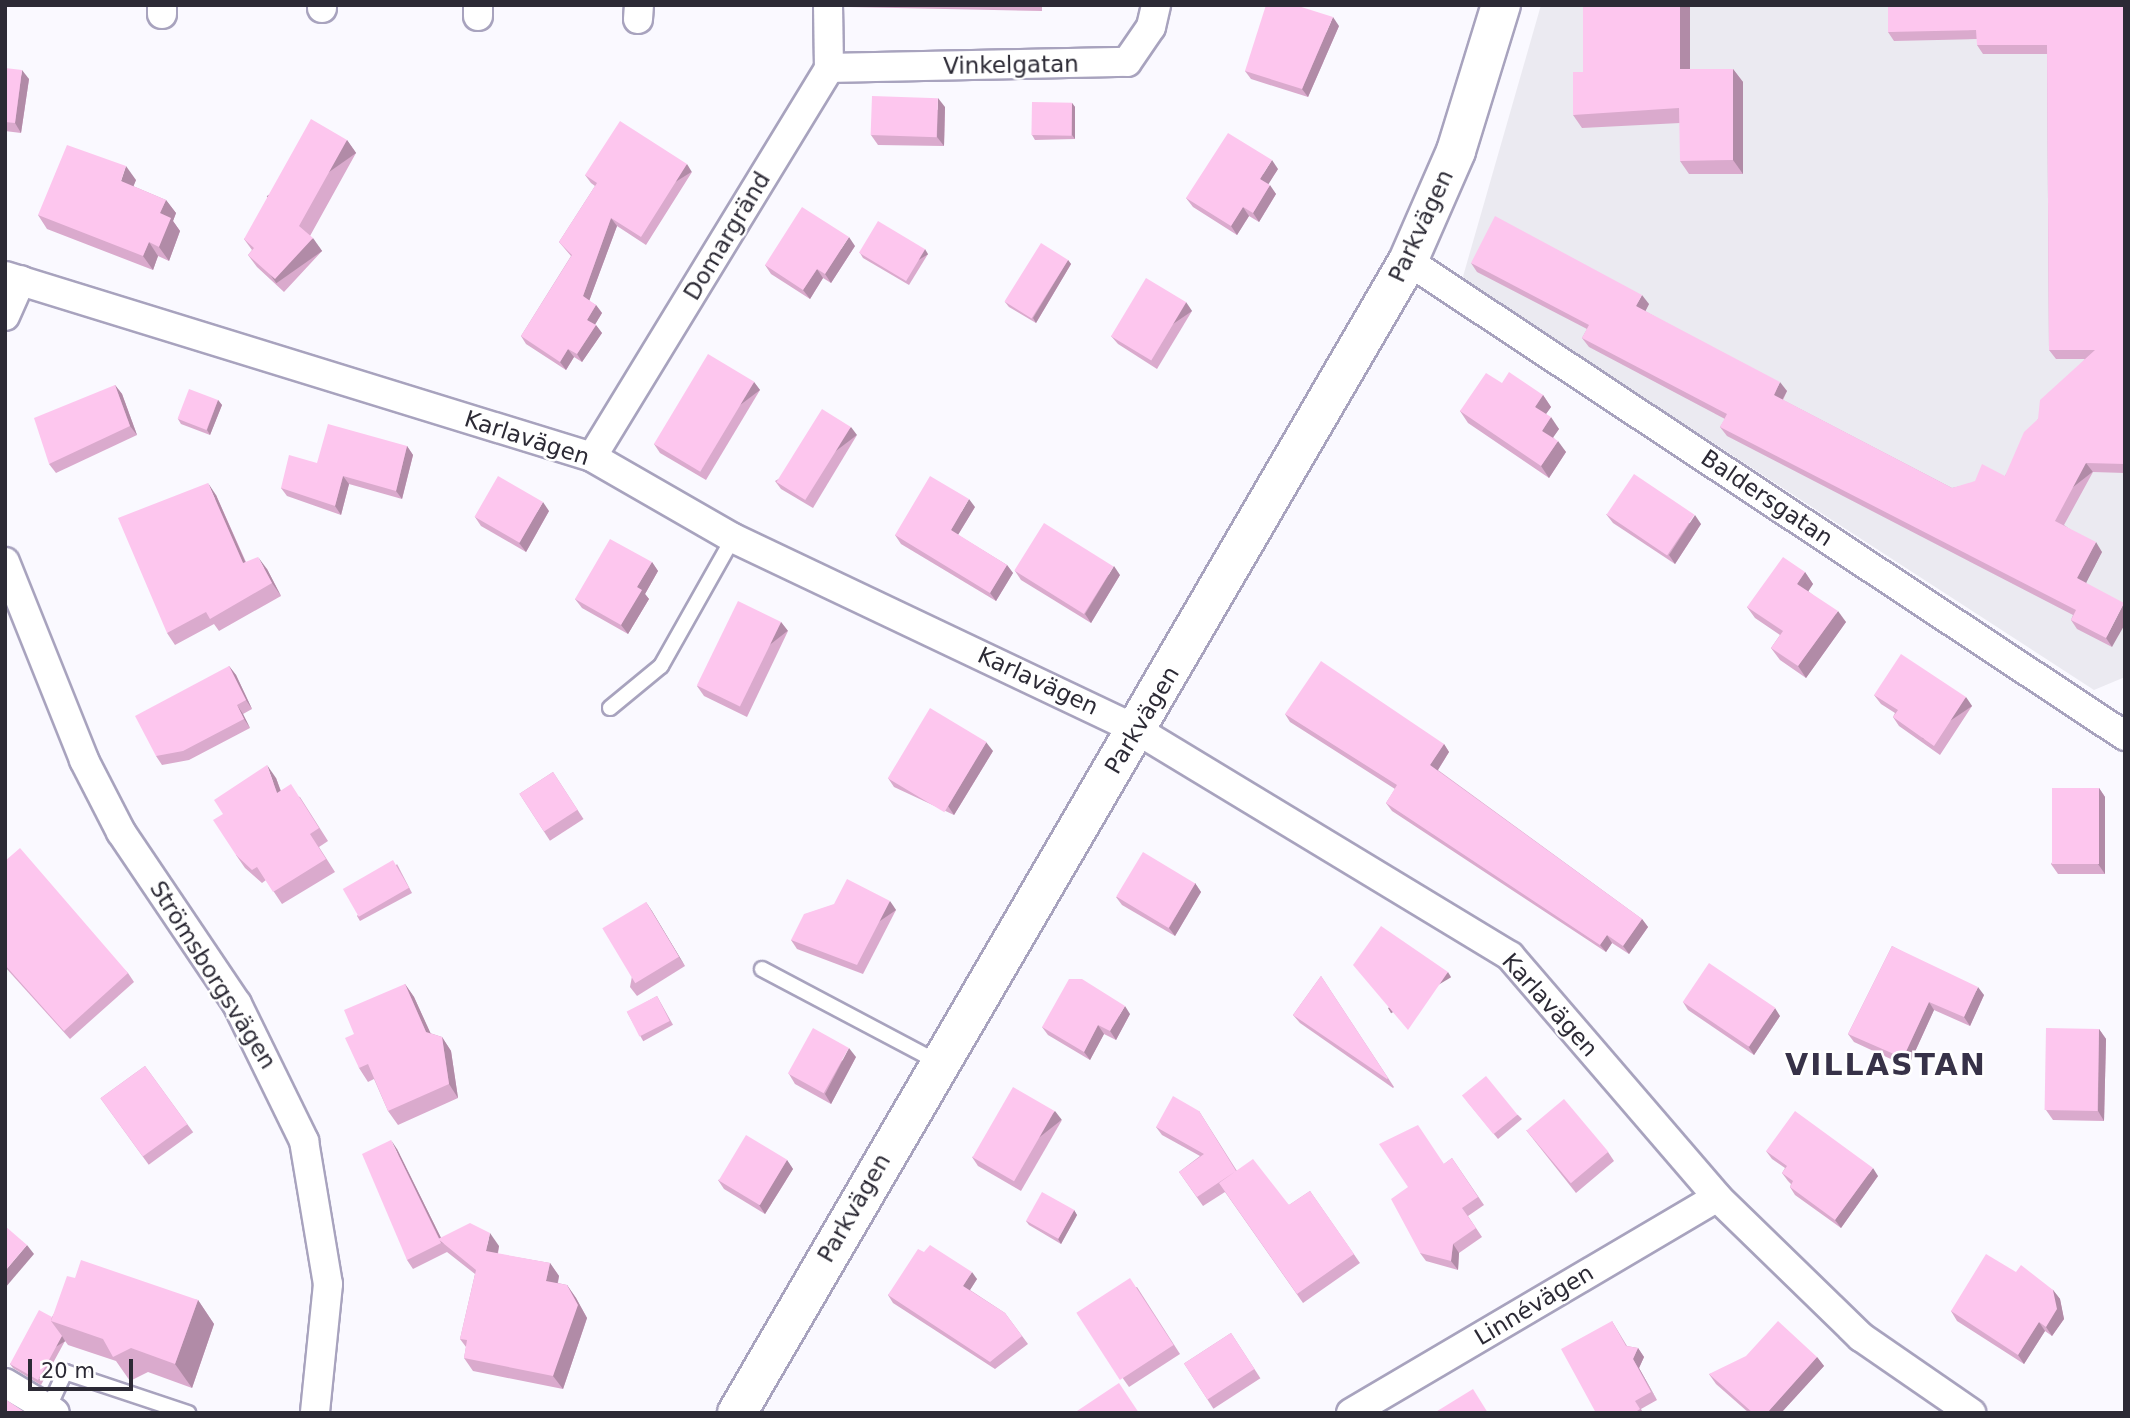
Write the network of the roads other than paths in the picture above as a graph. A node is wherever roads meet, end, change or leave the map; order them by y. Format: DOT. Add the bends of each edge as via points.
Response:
graph roads {
  1 [pos="828,5"];
  2 [pos="1156,5"];
  3 [pos="1501,5"];
  4 [pos="829,68"];
  5 [pos="1408,261"];
  6 [pos="13,278"];
  7 [pos="5,316"];
  8 [pos="592,457"];
  9 [pos="733,538"];
  10 [pos="5,562"];
  11 [pos="9,591"];
  12 [pos="610,708"];
  13 [pos="1137,730"];
  14 [pos="2125,736"];
  15 [pos="762,969"];
  16 [pos="938,1062"];
  17 [pos="1717,1197"];
  18 [pos="5,1383"];
  19 [pos="51,1411"];
  20 [pos="188,1413"];
  21 [pos="315,1413"];
  22 [pos="737,1413"];
  23 [pos="1351,1413"];
  24 [pos="1971,1413"];
  1 -- 4 [label="street"];
  2 -- 4 [label="street, Vinkelgatan" via="1151,27 1128,62"];
  3 -- 5 [label="main road, Parkvägen" via="1456,151"];
  4 -- 8 [label="street, Domargränd"];
  5 -- 13 [label="main road, Parkvägen"];
  5 -- 14 [label="street, Baldersgatan"];
  6 -- 7 [label="street"];
  6 -- 8 [label="street, Karlavägen"];
  8 -- 9 [label="street, Karlavägen"];
  9 -- 12 [label="lane" via="661,666"];
  9 -- 13 [label="street, Karlavägen"];
  10 -- 11 [label="street, Strömsborgsvägen"];
  11 -- 21 [label="street, Strömsborgsvägen" via="121,832 237,1004 303,1141 328,1284"];
  13 -- 16 [label="main road, Parkvägen"];
  13 -- 17 [label="street, Karlavägen" via="1510,957"];
  15 -- 16 [label="lane"];
  16 -- 22 [label="main road, Parkvägen"];
  17 -- 23 [label="street, Linnévägen"];
  17 -- 24 [label="street, Karlavägen" via="1861,1337"];
  18 -- 19 [label="street"];
  19 -- 20 [label="lane" via="65,1372"];
}
